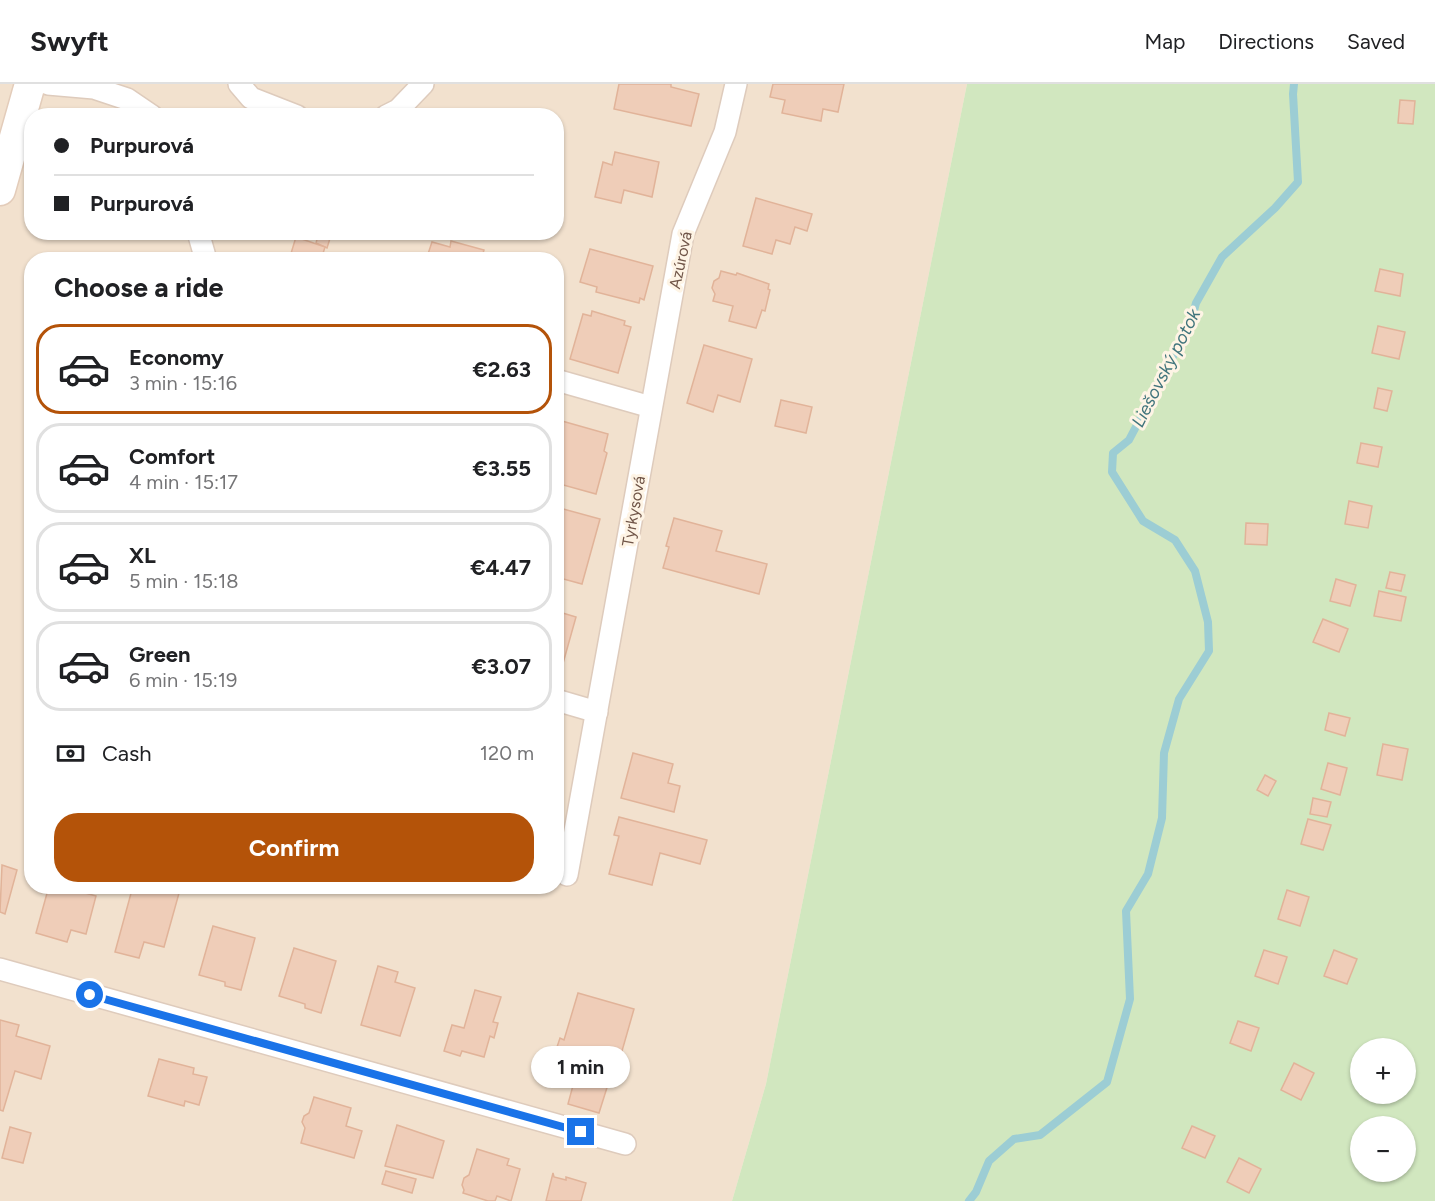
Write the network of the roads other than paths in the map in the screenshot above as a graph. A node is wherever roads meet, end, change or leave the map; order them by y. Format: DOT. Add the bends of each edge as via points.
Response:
graph roads {
  1 [pos="30,84"];
  2 [pos="48,84"];
  3 [pos="239,84"];
  4 [pos="423,84"];
  5 [pos="736,84"];
  6 [pos="96,86"];
  7 [pos="140,108"];
  8 [pos="277,108"];
  9 [pos="400,108"];
  10 [pos="0,190"];
  11 [pos="564,382"];
  12 [pos="651,407"];
  13 [pos="564,702"];
  14 [pos="597,712"];
  15 [pos="567,875"];
  16 [pos="0,969"];
  17 [pos="624,1144"];
  1 -- 10 [label="street"];
  2 -- 6 [label="street"];
  3 -- 8 [label="street" via="251,98"];
  4 -- 9 [label="street"];
  5 -- 12 [label="street, Azúrová" via="725,132 683,234"];
  6 -- 7 [label="street"];
  11 -- 12 [label="street"];
  12 -- 14 [label="street, Tyrkysová"];
  13 -- 14 [label="street"];
  14 -- 15 [label="street, Tyrkysová"];
  16 -- 17 [label="street"];
}
